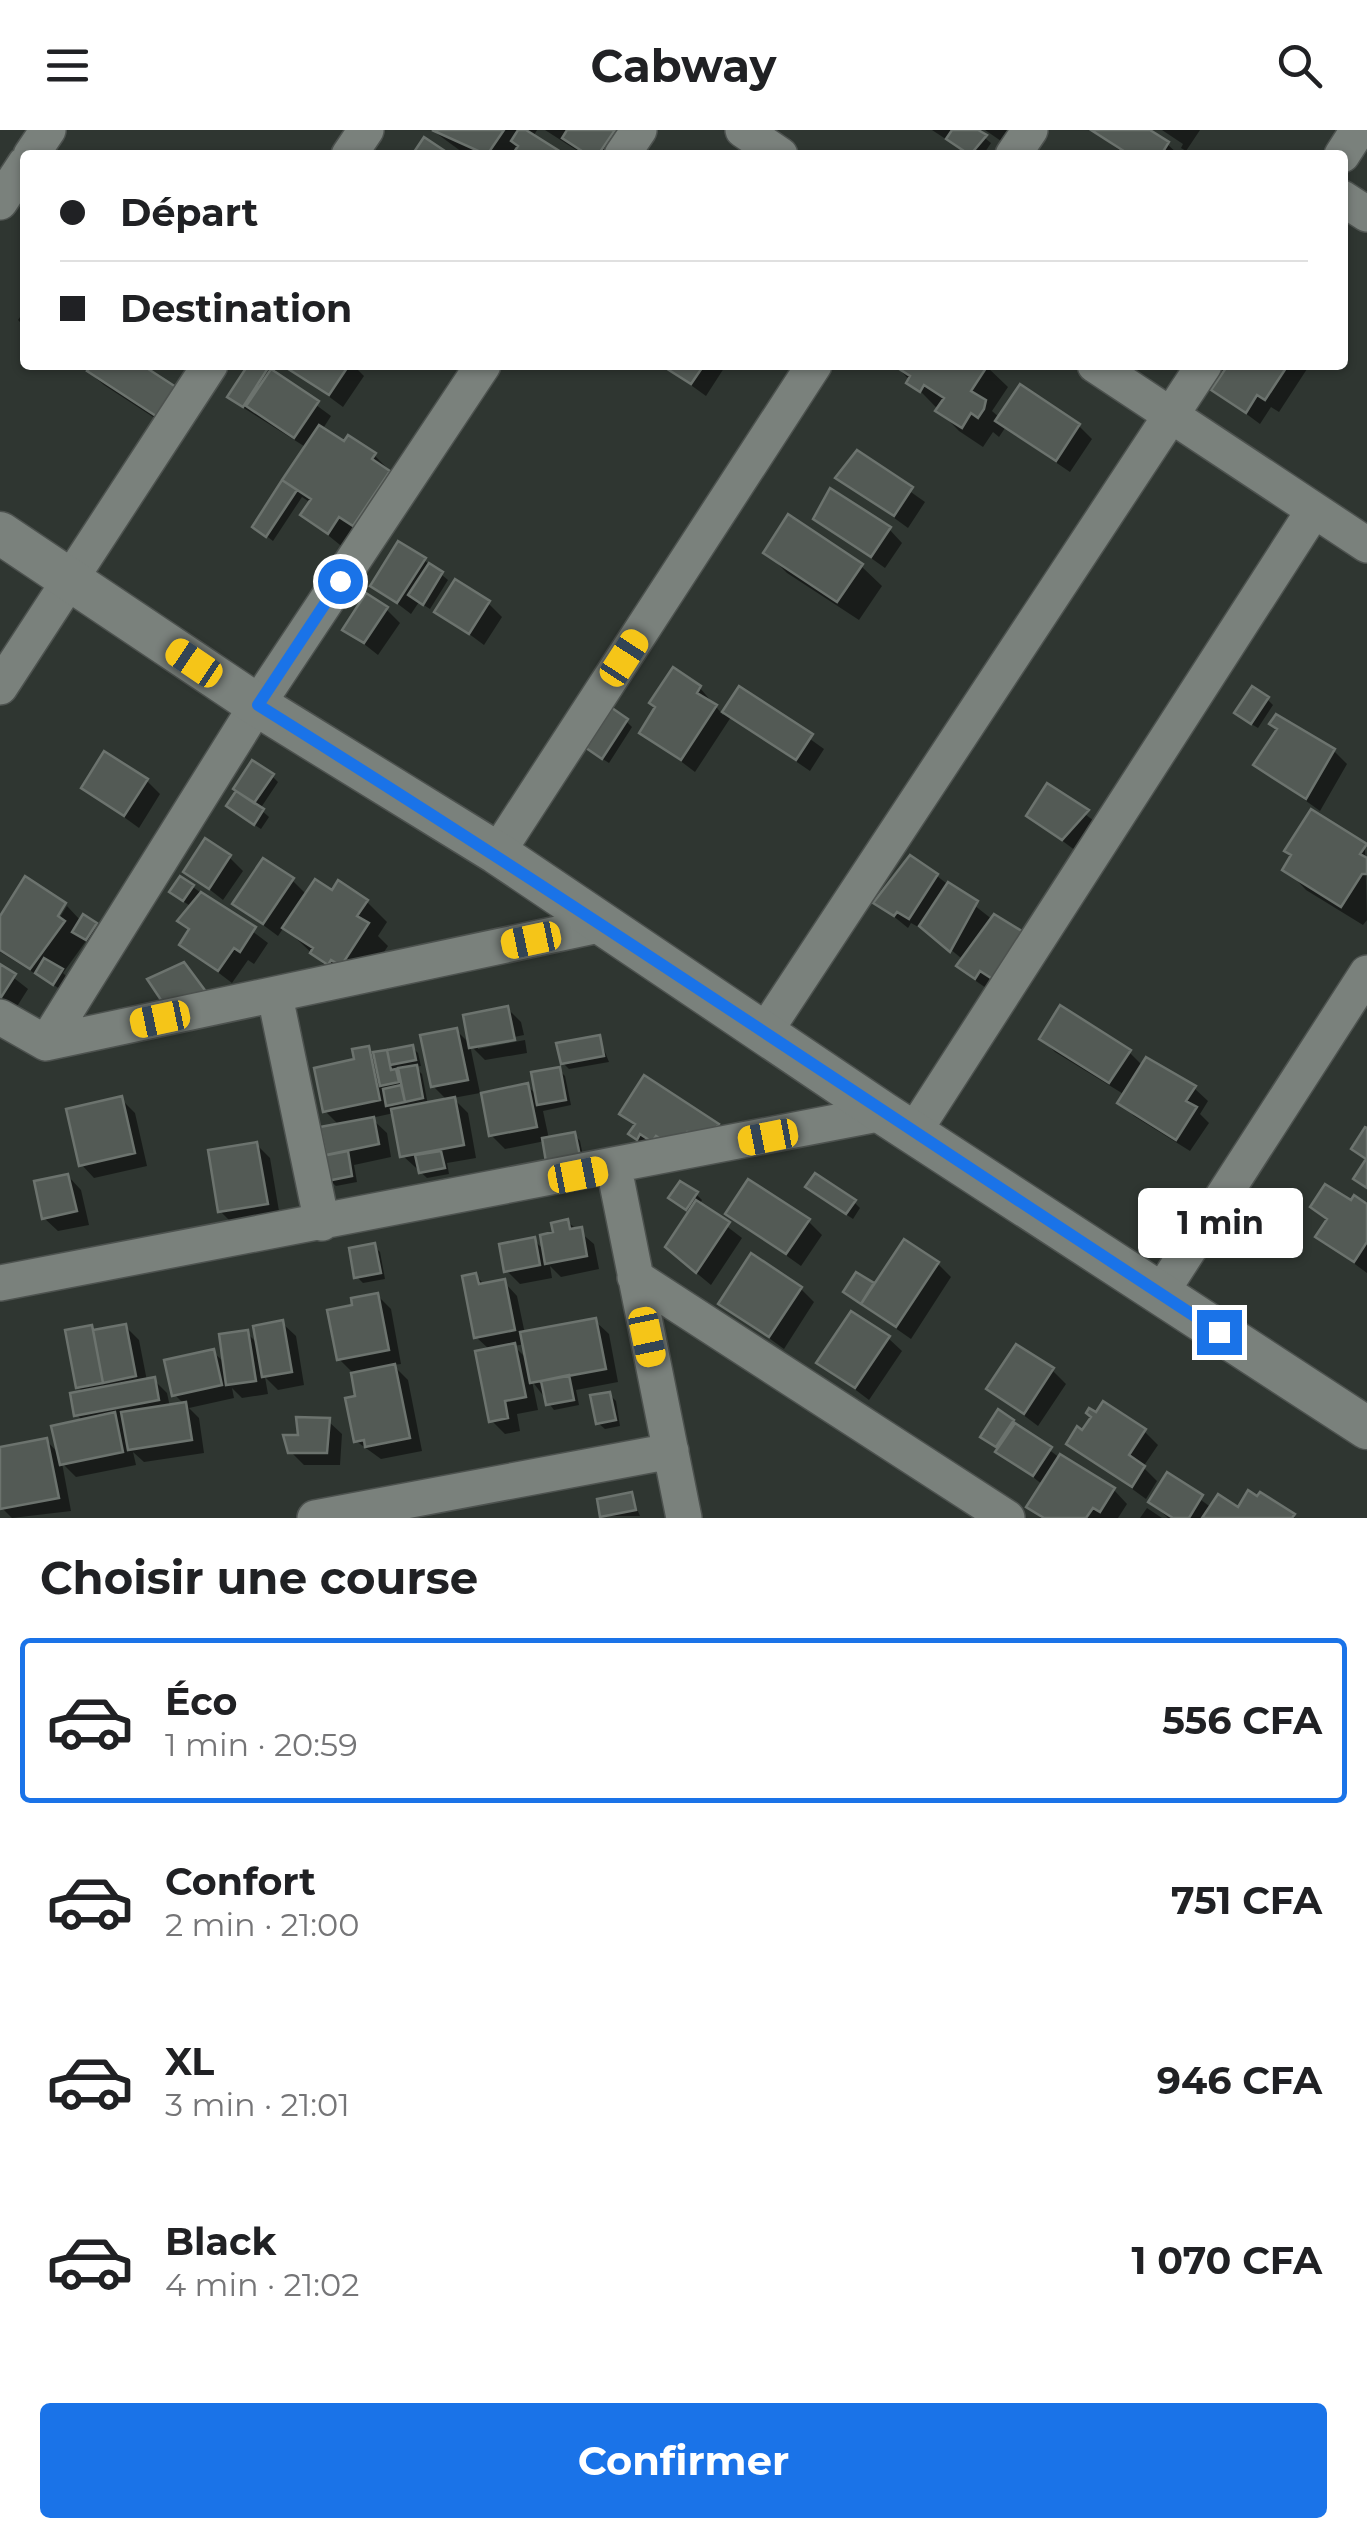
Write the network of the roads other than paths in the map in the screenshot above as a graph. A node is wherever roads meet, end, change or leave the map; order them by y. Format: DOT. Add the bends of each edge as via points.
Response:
graph roads {
  1 [pos="48,130"];
  2 [pos="742,130"];
  3 [pos="32,150"];
  4 [pos="772,150"];
  5 [pos="207,370"];
  6 [pos="480,370"];
  7 [pos="811,370"];
  8 [pos="1102,370"];
  9 [pos="1201,370"];
  10 [pos="1170,416"];
  11 [pos="1314,510"];
  12 [pos="0,533"];
  13 [pos="1367,546"];
  14 [pos="68,579"];
  15 [pos="0,687"];
  16 [pos="258,705"];
  17 [pos="497,853"];
  18 [pos="604,924"];
  19 [pos="1367,973"];
  20 [pos="274,996"];
  21 [pos="0,1017"];
  22 [pos="764,1033"];
  23 [pos="46,1043"];
  24 [pos="898,1123"];
  25 [pos="614,1168"];
  26 [pos="322,1223"];
  27 [pos="635,1277"];
  28 [pos="0,1283"];
  29 [pos="1160,1294"];
  30 [pos="1367,1428"];
  31 [pos="671,1450"];
  32 [pos="315,1518"];
  33 [pos="684,1518"];
  34 [pos="1007,1518"];
  1 -- 3 [label="street"];
  2 -- 4 [label="street"];
  5 -- 14 [label="street"];
  6 -- 16 [label="street"];
  7 -- 17 [label="street"];
  8 -- 10 [label="street"];
  9 -- 10 [label="street"];
  10 -- 11 [label="street"];
  10 -- 22 [label="street"];
  11 -- 13 [label="street"];
  11 -- 24 [label="street"];
  12 -- 14 [label="street"];
  14 -- 15 [label="street"];
  14 -- 16 [label="street"];
  16 -- 17 [label="street"];
  16 -- 23 [label="street"];
  17 -- 18 [label="street"];
  18 -- 20 [label="street"];
  18 -- 22 [label="street"];
  19 -- 29 [label="street"];
  20 -- 23 [label="street"];
  20 -- 26 [label="street"];
  21 -- 23 [label="street"];
  22 -- 24 [label="street"];
  24 -- 25 [label="street"];
  24 -- 29 [label="street"];
  25 -- 26 [label="street"];
  25 -- 27 [label="street"];
  26 -- 28 [label="street"];
  27 -- 31 [label="street"];
  27 -- 34 [label="street"];
  29 -- 30 [label="street"];
  31 -- 32 [label="street"];
  31 -- 33 [label="street"];
}
